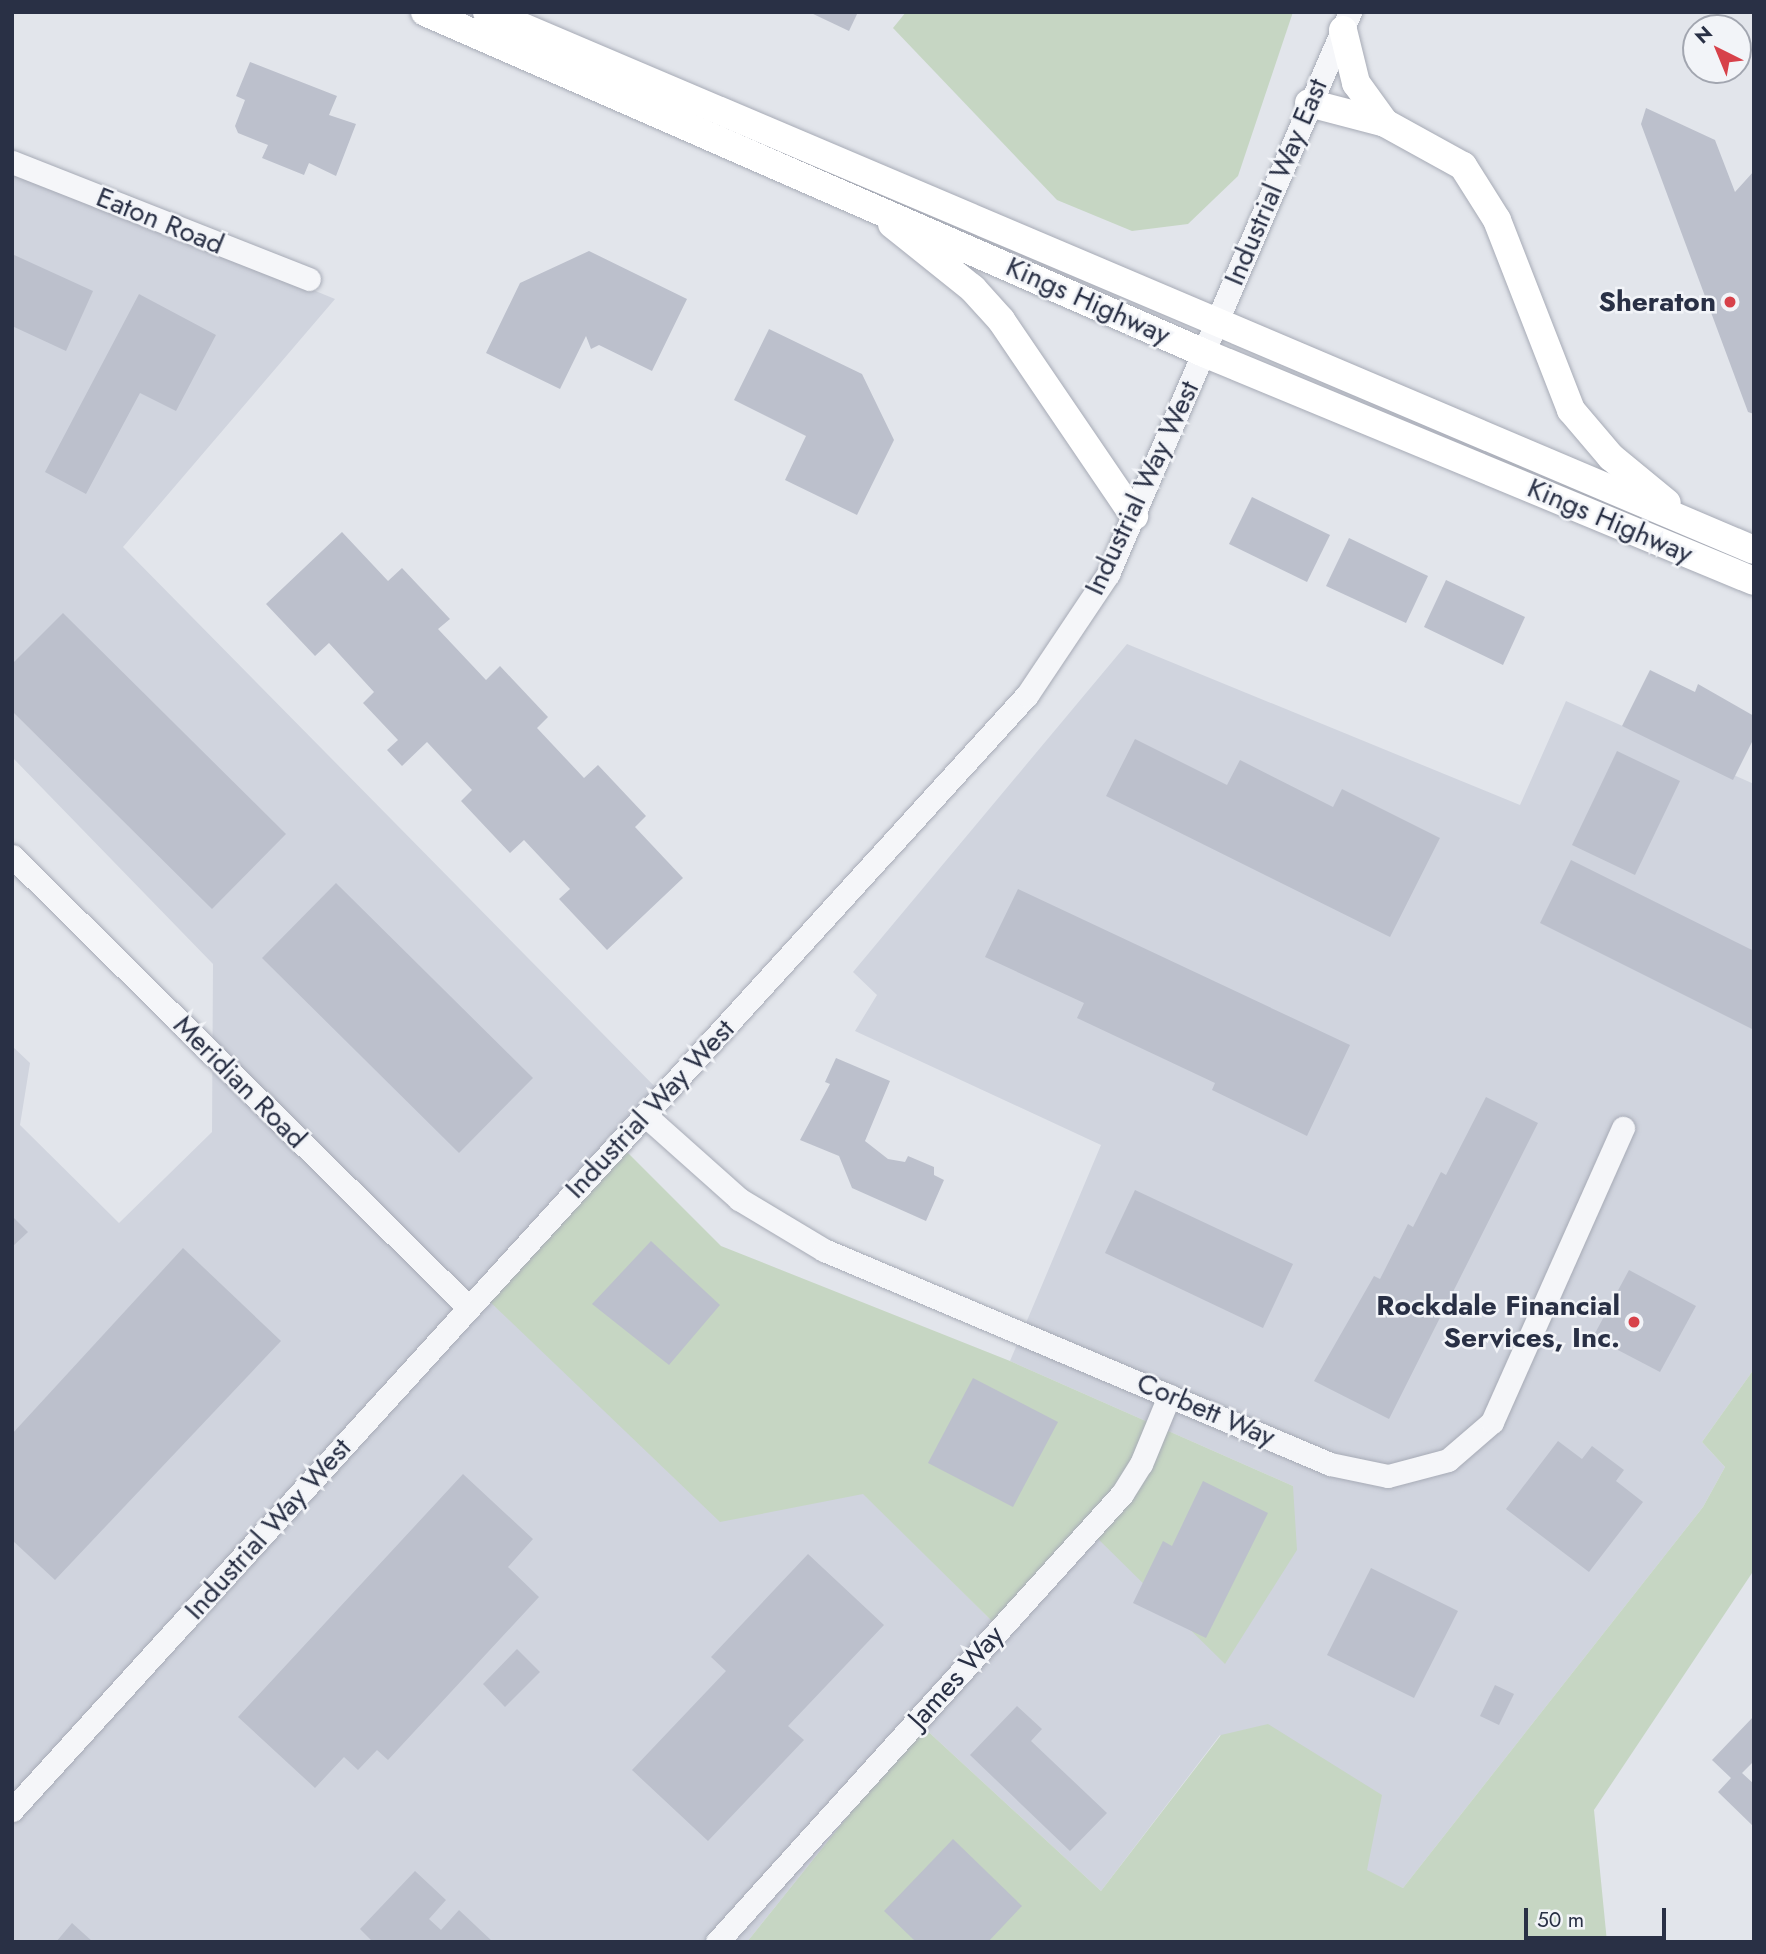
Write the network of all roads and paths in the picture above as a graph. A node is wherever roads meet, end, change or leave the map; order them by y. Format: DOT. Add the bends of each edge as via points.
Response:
graph roads {
  1 [pos="425,12"];
  2 [pos="487,12"];
  3 [pos="1347,21"];
  4 [pos="1309,103"];
  5 [pos="1385,123"];
  6 [pos="12,162"];
  7 [pos="859,198"];
  8 [pos="309,279"];
  9 [pos="1216,321"];
  10 [pos="1204,353"];
  11 [pos="1134,516"];
  12 [pos="1690,523"];
  13 [pos="1754,550"];
  14 [pos="1754,581"];
  15 [pos="12,856"];
  16 [pos="646,1116"];
  17 [pos="1623,1128"];
  18 [pos="468,1307"];
  19 [pos="1169,1396"];
  20 [pos="12,1810"];
  21 [pos="717,1942"];
  1 -- 7 [label="main road, Kings Highway"];
  2 -- 9 [label="main road, Kings Highway"];
  3 -- 4 [label="street, Industrial Way East"];
  3 -- 5 [label="main road" via="1356,83"];
  4 -- 5 [label="main road"];
  4 -- 9 [label="street, Industrial Way East"];
  5 -- 12 [label="main road" via="1444,152 1477,183 1497,220 1571,410 1611,457"];
  6 -- 8 [label="street, Eaton Road"];
  7 -- 10 [label="main road, Kings Highway"];
  7 -- 11 [label="main road" via="973,289 1001,320"];
  9 -- 10 [label="street, Industrial Way East"];
  9 -- 12 [label="main road, Kings Highway"];
  10 -- 11 [label="street, Industrial Way West"];
  10 -- 14 [label="main road, Kings Highway"];
  11 -- 16 [label="street, Industrial Way West" via="1091,601 1010,716"];
  12 -- 13 [label="main road, Kings Highway"];
  15 -- 18 [label="street, Meridian Road"];
  16 -- 18 [label="street, Industrial Way West"];
  16 -- 19 [label="street, Corbett Way" via="739,1199 824,1250"];
  17 -- 19 [label="street, Corbett Way" via="1503,1402 1484,1432 1448,1460 1411,1473 1364,1475"];
  18 -- 20 [label="street, Industrial Way West"];
  19 -- 21 [label="street, James Way" via="1141,1464 1122,1494"];
}
